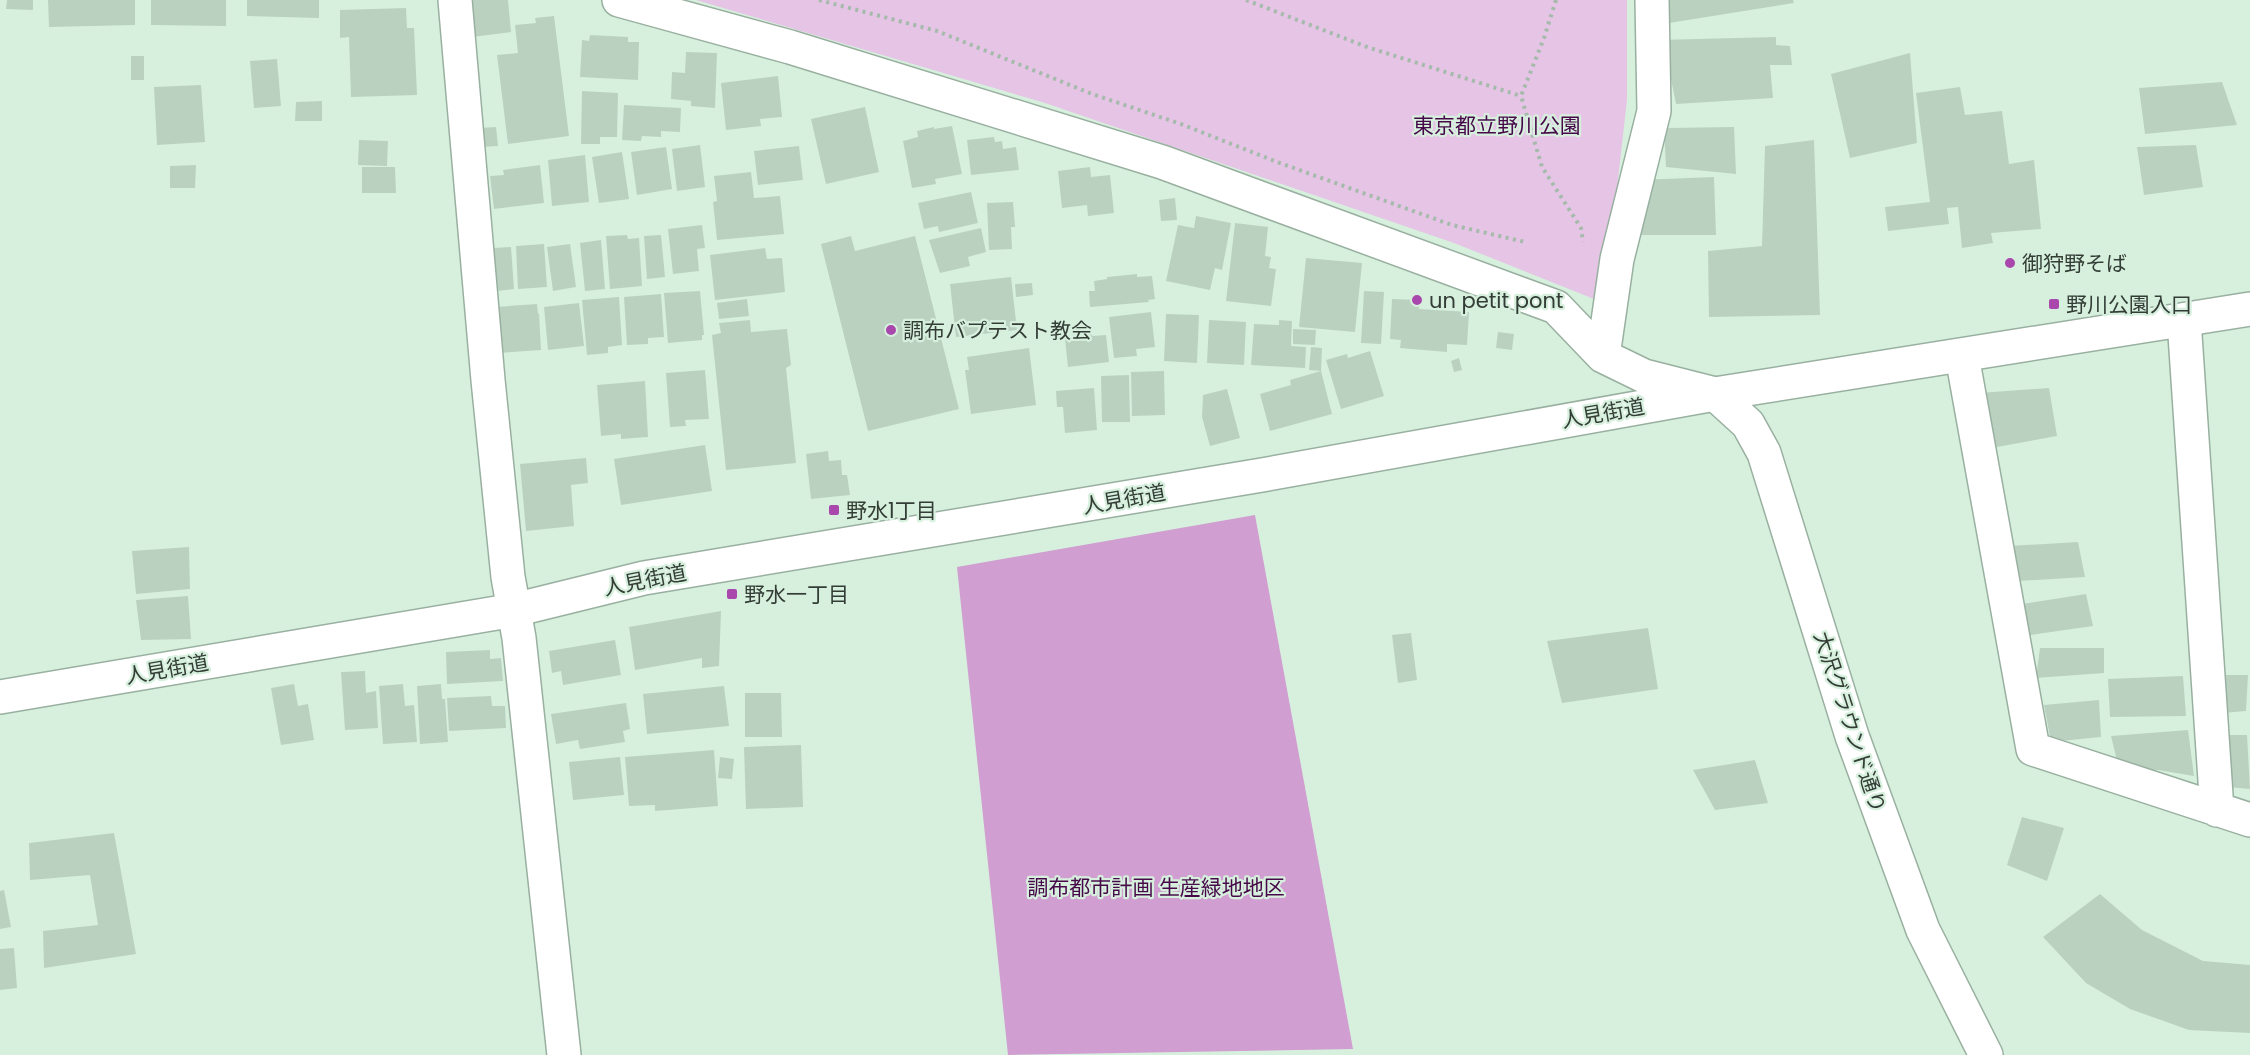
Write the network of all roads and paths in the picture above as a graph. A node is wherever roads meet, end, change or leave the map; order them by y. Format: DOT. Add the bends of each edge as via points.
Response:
graph roads {
  1 [pos="455,0"];
  2 [pos="619,0"];
  3 [pos="819,0"];
  4 [pos="1246,0"];
  5 [pos="1556,0"];
  6 [pos="1652,0"];
  7 [pos="1521,96"];
  8 [pos="1525,242"];
  9 [pos="1584,250"];
  10 [pos="2250,309"];
  11 [pos="2184,320"];
  12 [pos="1603,356"];
  13 [pos="1962,356"];
  14 [pos="1715,394"];
  15 [pos="514,610"];
  16 [pos="0,697"];
  17 [pos="2217,810"];
  18 [pos="2250,820"];
  19 [pos="564,1055"];
  20 [pos="1986,1055"];
  1 -- 15 [label="street" via="489,392"];
  2 -- 12 [label="street" via="790,47 1162,162 1556,307"];
  3 -- 8 [label="path" via="937,31 1092,94 1408,210 1475,232"];
  4 -- 7 [label="path" via="1367,47"];
  5 -- 7 [label="path"];
  6 -- 12 [label="street" via="1654,111 1617,259"];
  7 -- 9 [label="path" via="1542,167 1581,228"];
  10 -- 11 [label="street, 人見街道"];
  11 -- 13 [label="street, 人見街道"];
  11 -- 17 [label="street"];
  12 -- 14 [label="street" via="1644,376"];
  13 -- 14 [label="street, 人見街道"];
  13 -- 17 [label="street" via="2033,749"];
  14 -- 15 [label="street, 人見街道" via="1262,475 644,578"];
  14 -- 20 [label="street, 大沢グラウンド通り" via="1748,424 1764,453 1852,736 1923,930"];
  15 -- 16 [label="street, 人見街道"];
  15 -- 19 [label="street"];
  17 -- 18 [label="street"];
}
